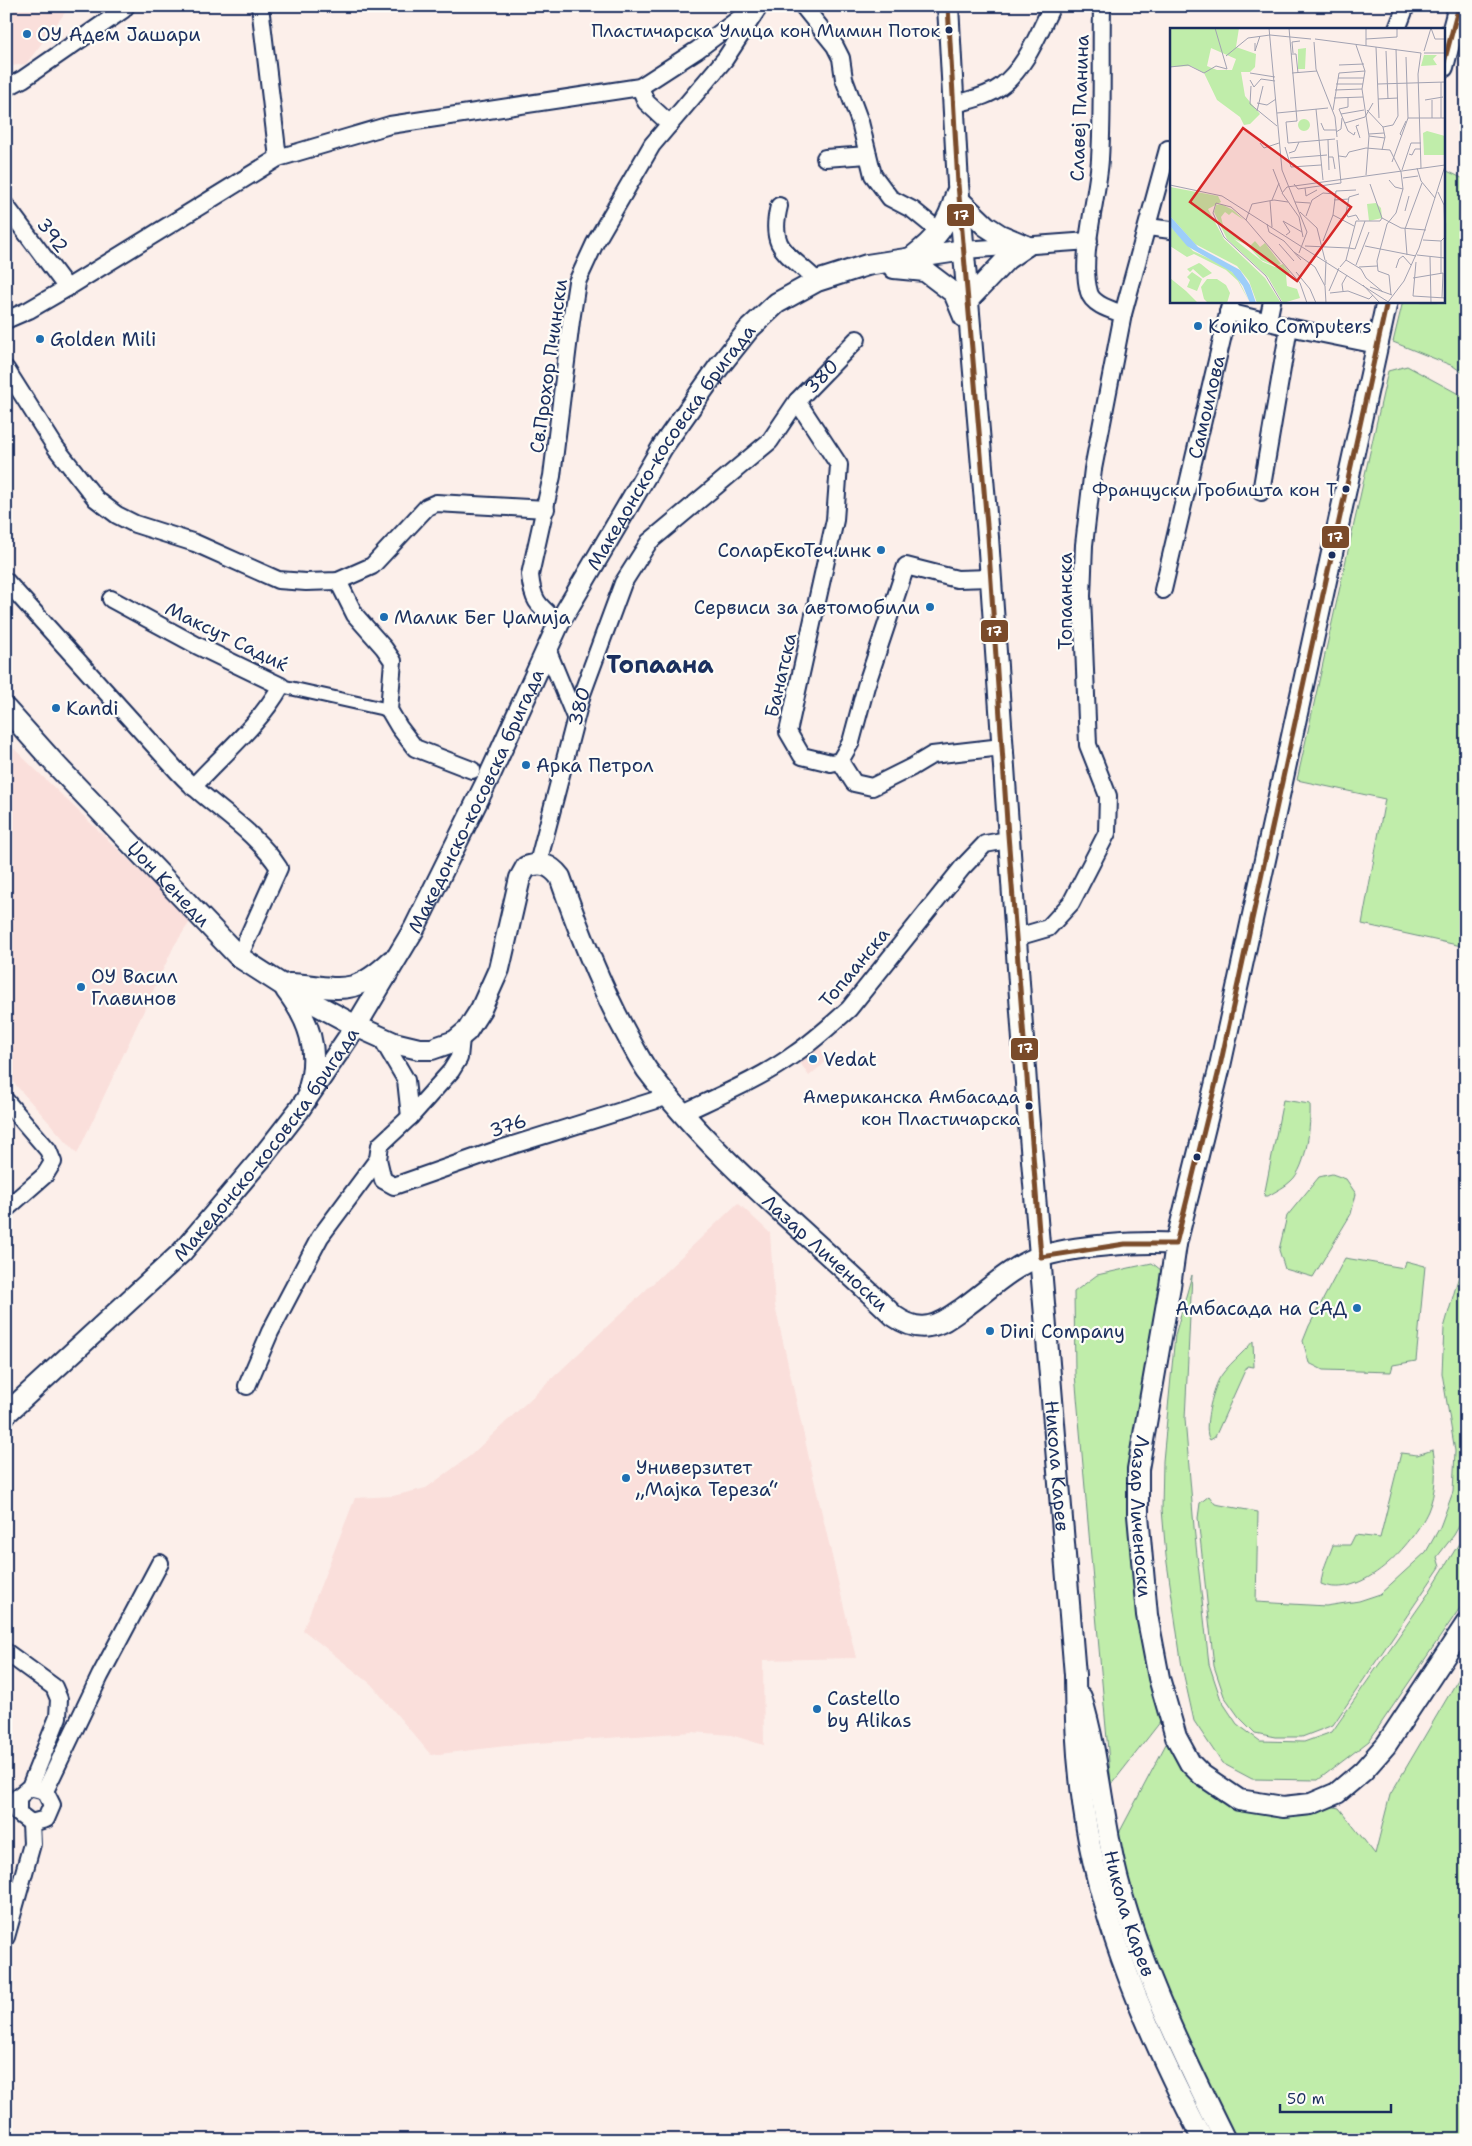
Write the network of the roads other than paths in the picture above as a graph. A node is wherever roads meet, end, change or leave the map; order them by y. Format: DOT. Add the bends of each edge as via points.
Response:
graph roads {
  1 [pos="126,6"];
  2 [pos="260,6"];
  3 [pos="758,6"];
  4 [pos="803,6"];
  5 [pos="948,6"];
  6 [pos="1052,6"];
  7 [pos="1102,6"];
  8 [pos="1406,6"];
  9 [pos="1459,6"];
  10 [pos="1395,27"];
  11 [pos="1444,63"];
  12 [pos="640,87"];
  13 [pos="6,88"];
  14 [pos="953,105"];
  15 [pos="670,124"];
  16 [pos="1168,149"];
  17 [pos="868,155"];
  18 [pos="278,158"];
  19 [pos="825,158"];
  20 [pos="959,192"];
  21 [pos="6,206"];
  22 [pos="779,206"];
  23 [pos="1148,227"];
  24 [pos="1170,230"];
  25 [pos="940,232"];
  26 [pos="1089,241"];
  27 [pos="1026,246"];
  28 [pos="964,250"];
  29 [pos="911,258"];
  30 [pos="867,265"];
  31 [pos="817,281"];
  32 [pos="67,288"];
  33 [pos="968,300"];
  34 [pos="1272,302"];
  35 [pos="1387,302"];
  36 [pos="1229,306"];
  37 [pos="1123,314"];
  38 [pos="6,320"];
  39 [pos="1268,321"];
  40 [pos="1290,327"];
  41 [pos="972,335"];
  42 [pos="857,339"];
  43 [pos="1377,345"];
  44 [pos="6,369"];
  45 [pos="797,401"];
  46 [pos="1261,492"];
  47 [pos="546,509"];
  48 [pos="991,578"];
  49 [pos="6,581"];
  50 [pos="338,581"];
  51 [pos="1163,590"];
  52 [pos="111,598"];
  53 [pos="559,622"];
  54 [pos="547,648"];
  55 [pos="281,686"];
  56 [pos="6,709"];
  57 [pos="389,710"];
  58 [pos="575,717"];
  59 [pos="1002,747"];
  60 [pos="840,761"];
  61 [pos="472,770"];
  62 [pos="194,787"];
  63 [pos="1008,840"];
  64 [pos="538,863"];
  65 [pos="1017,937"];
  66 [pos="405,947"];
  67 [pos="239,957"];
  68 [pos="282,984"];
  69 [pos="356,1026"];
  70 [pos="461,1038"];
  71 [pos="382,1039"];
  72 [pos="669,1096"];
  73 [pos="305,1100"];
  74 [pos="6,1101"];
  75 [pos="683,1113"];
  76 [pos="410,1117"];
  77 [pos="378,1158"];
  78 [pos="6,1209"];
  79 [pos="1176,1244"];
  80 [pos="1041,1257"];
  81 [pos="247,1386"];
  82 [pos="6,1414"];
  83 [pos="160,1564"];
  84 [pos="1466,1624"];
  85 [pos="6,1652"];
  86 [pos="1074,1675"];
  87 [pos="38,1789"];
  88 [pos="31,1823"];
  89 [pos="6,1937"];
  90 [pos="1203,2140"];
  91 [pos="1225,2140"];
  1 -- 13 [label="street"];
  2 -- 18 [label="street"];
  3 -- 12 [label="street"];
  3 -- 15 [label="street, Св.Прохор Пчински" via="724,59"];
  4 -- 17 [label="street" via="841,58 844,79"];
  5 -- 14 [label="street, Никола Карев"];
  6 -- 14 [label="street" via="1026,59 1013,76 985,95"];
  7 -- 26 [label="street, Славеј Планина" via="1100,161"];
  8 -- 10 [label="street"];
  9 -- 11 [label="street"];
  12 -- 15 [label="street" via="646,102"];
  12 -- 18 [label="street" via="390,125"];
  14 -- 20 [label="street, Никола Карев"];
  15 -- 47 [label="street, Св.Прохор Пчински" via="652,145 621,196 578,282"];
  16 -- 23 [label="street, Топаанска"];
  17 -- 19 [label="street"];
  17 -- 25 [label="street" via="873,175 890,198 913,210"];
  18 -- 32 [label="street"];
  20 -- 25 [label="street"];
  20 -- 27 [label="street" via="986,226"];
  20 -- 28 [label="street, Никола Карев"];
  21 -- 32 [label="street, 392"];
  22 -- 31 [label="street" via="775,236 782,250"];
  23 -- 24 [label="street"];
  23 -- 37 [label="street, Топаанска"];
  25 -- 29 [label="street"];
  26 -- 27 [label="street"];
  26 -- 37 [label="street, Славеј Планина" via="1087,274 1090,295 1097,302"];
  27 -- 28 [label="street"];
  27 -- 33 [label="street" via="1007,259"];
  28 -- 29 [label="street, Македонско-косовска бригада"];
  28 -- 33 [label="street, Никола Карев"];
  29 -- 30 [label="street, Македонско-косовска бригада"];
  30 -- 31 [label="street, Македонско-косовска бригада"];
  30 -- 41 [label="street" via="925,272 954,293"];
  31 -- 53 [label="street, Македонско-косовска бригада" via="777,303 749,329 718,368 663,446"];
  32 -- 38 [label="street"];
  33 -- 41 [label="street, Никола Карев"];
  34 -- 39 [label="street"];
  35 -- 43 [label="street"];
  36 -- 39 [label="street, Самоилова"];
  36 -- 51 [label="street, Самоилова"];
  37 -- 65 [label="street, Топаанска" via="1093,469 1082,596 1088,745 1108,796 1108,833 1071,903 1048,928"];
  39 -- 40 [label="street, Самоилова"];
  40 -- 43 [label="street, Самоилова"];
  40 -- 46 [label="street"];
  41 -- 48 [label="street, Никола Карев"];
  42 -- 45 [label="street, 380 / 380"];
  43 -- 79 [label="street" via="1220,1066"];
  44 -- 50 [label="street" via="56,448 96,499 117,515 195,543 278,580"];
  45 -- 58 [label="street, 380" via="770,441 649,542 623,583"];
  45 -- 60 [label="street, Банатска" via="839,465 835,520 788,732 802,756 831,764"];
  47 -- 50 [label="street" via="436,503 427,507 372,566"];
  47 -- 53 [label="street, Св.Прохор Пчински" via="530,575 537,604"];
  48 -- 59 [label="street, Никола Карев"];
  48 -- 60 [label="street" via="958,579 906,566 851,742"];
  49 -- 62 [label="street"];
  50 -- 57 [label="street" via="355,615 393,662"];
  52 -- 55 [label="street, Максут Садиќ" via="198,646"];
  53 -- 54 [label="street, Македонско-косовска бригада"];
  54 -- 58 [label="street"];
  54 -- 66 [label="street, Македонско-косовска бригада" via="489,777"];
  55 -- 57 [label="street, Максут Садиќ"];
  55 -- 62 [label="street" via="271,705"];
  56 -- 67 [label="street, Џон Кенеди"];
  57 -- 61 [label="street" via="415,748"];
  58 -- 64 [label="street, 380"];
  59 -- 60 [label="street" via="932,755 872,787 854,783"];
  59 -- 63 [label="street, Никола Карев"];
  62 -- 67 [label="street" via="272,856 279,868"];
  63 -- 65 [label="street, Никола Карев"];
  63 -- 75 [label="street, Топаанска" via="985,844 962,868 850,1008 833,1024 795,1054 761,1075"];
  64 -- 70 [label="street" via="526,867 520,878 504,951 491,990"];
  64 -- 72 [label="street, Лазар Личеноски" via="553,868 560,877 596,971 620,1022 646,1068"];
  65 -- 80 [label="street, Никола Карев"];
  66 -- 68 [label="street" via="380,971 352,987 332,989"];
  66 -- 69 [label="street, Македонско-косовска бригада"];
  67 -- 68 [label="street, Џон Кенеди"];
  68 -- 69 [label="street, Џон Кенеди"];
  68 -- 73 [label="street" via="296,1004 313,1044 314,1064"];
  69 -- 71 [label="street"];
  69 -- 73 [label="street, Македонско-косовска бригада"];
  70 -- 71 [label="street" via="443,1047 419,1049"];
  70 -- 76 [label="street" via="459,1058 452,1071"];
  71 -- 76 [label="street" via="406,1080"];
  72 -- 75 [label="street, Лазар Личеноски"];
  72 -- 77 [label="street, 376" via="394,1186 383,1180"];
  73 -- 82 [label="street, Македонско-косовска бригада" via="260,1160 182,1252"];
  74 -- 78 [label="street" via="48,1150 53,1162 45,1175"];
  75 -- 80 [label="street, Лазар Личеноски" via="752,1184 894,1316 907,1323 928,1327 943,1321 1013,1271"];
  76 -- 77 [label="street" via="380,1145"];
  77 -- 81 [label="street" via="320,1237 270,1332"];
  79 -- 80 [label="street, Лазар Личеноски" via="1102,1247"];
  79 -- 84 [label="street, Лазар Личеноски" via="1138,1468 1138,1515 1147,1616 1159,1678 1176,1737 1190,1763 1202,1776 1239,1800 1283,1807 1311,1804 1337,1793 1386,1744"];
  80 -- 86 [label="street, Никола Карев"];
  83 -- 87 [label="street"];
  85 -- 87 [label="street" via="54,1687 59,1699 58,1717"];
  86 -- 90 [label="street, Никола Карев" via="1080,1783 1100,1886 1145,2018"];
  86 -- 91 [label="street, Никола Карев" via="1090,1728 1104,1819 1131,1926 1176,2037"];
  87 -- 88 [label="street" via="52,1805 46,1819"];
  87 -- 88 [label="street" via="18,1797 18,1813"];
  88 -- 89 [label="street" via="32,1844"];
}
